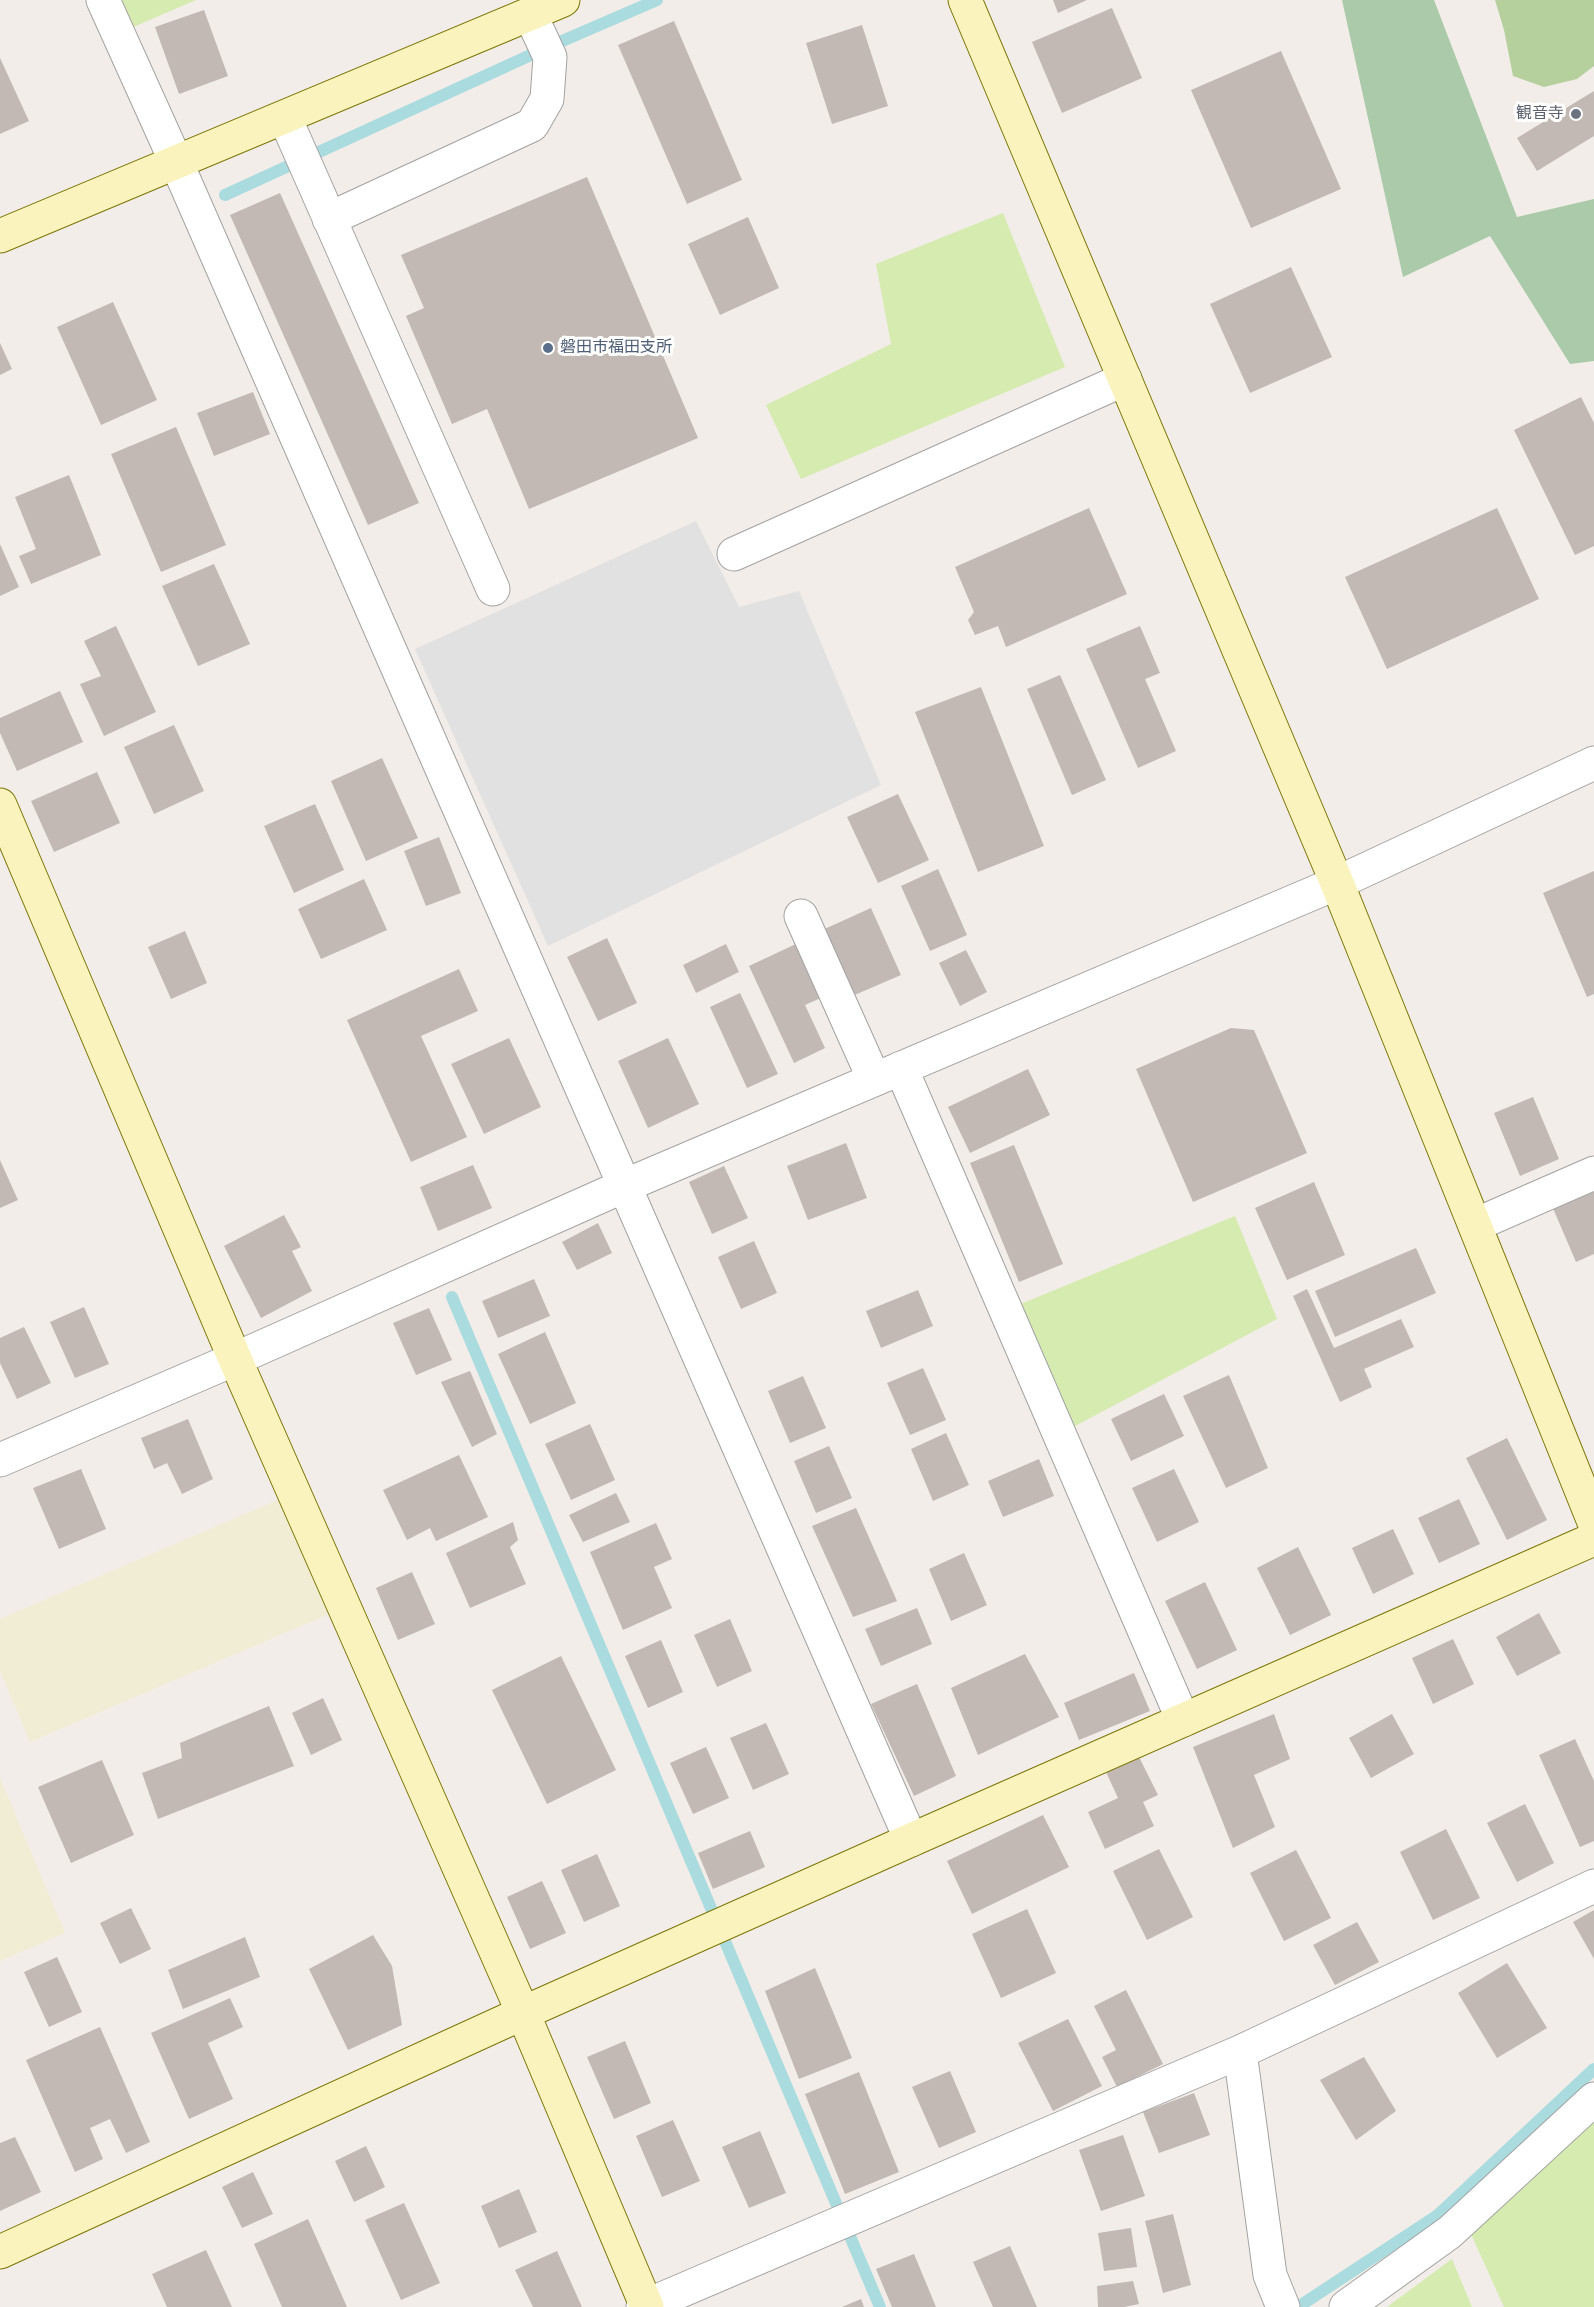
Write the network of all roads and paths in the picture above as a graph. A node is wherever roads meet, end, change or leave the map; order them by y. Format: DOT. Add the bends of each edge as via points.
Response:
graph roads {
  1 [pos="103,0"];
  2 [pos="563,0"];
  3 [pos="965,0"];
  4 [pos="530,14"];
  5 [pos="285,118"];
  6 [pos="177,164"];
  7 [pos="329,219"];
  8 [pos="0,236"];
  9 [pos="1125,379"];
  10 [pos="734,554"];
  11 [pos="494,589"];
  12 [pos="1594,763"];
  13 [pos="0,805"];
  14 [pos="1337,883"];
  15 [pos="801,916"];
  16 [pos="888,1073"];
  17 [pos="1594,1173"];
  18 [pos="624,1186"];
  19 [pos="1475,1225"];
  20 [pos="236,1359"];
  21 [pos="0,1460"];
  22 [pos="1594,1522"];
  23 [pos="1594,1539"];
  24 [pos="1183,1720"];
  25 [pos="911,1840"];
  26 [pos="1594,1886"];
  27 [pos="523,2013"];
  28 [pos="1240,2052"];
  29 [pos="1594,2099"];
  30 [pos="0,2252"];
  31 [pos="646,2307"];
  32 [pos="1283,2307"];
  33 [pos="1346,2307"];
  1 -- 6 [label="street"];
  2 -- 4 [label="street"];
  3 -- 9 [label="street"];
  4 -- 5 [label="street"];
  4 -- 7 [label="street" via="550,57 547,99 532,125"];
  5 -- 6 [label="street"];
  5 -- 7 [label="street"];
  6 -- 8 [label="street"];
  6 -- 18 [label="street"];
  7 -- 11 [label="street"];
  9 -- 10 [label="street"];
  9 -- 14 [label="street"];
  12 -- 14 [label="street"];
  13 -- 20 [label="street"];
  14 -- 16 [label="street"];
  14 -- 19 [label="street"];
  15 -- 16 [label="street"];
  16 -- 18 [label="street"];
  16 -- 24 [label="street"];
  17 -- 19 [label="street"];
  18 -- 20 [label="street"];
  18 -- 25 [label="street"];
  19 -- 22 [label="street"];
  20 -- 21 [label="street"];
  20 -- 27 [label="street"];
  23 -- 24 [label="street"];
  24 -- 25 [label="street"];
  25 -- 27 [label="street"];
  26 -- 28 [label="street"];
  27 -- 30 [label="street"];
  27 -- 31 [label="street"];
  28 -- 31 [label="street"];
  28 -- 32 [label="street" via="1270,2274"];
  29 -- 33 [label="street" via="1450,2232"];
}
